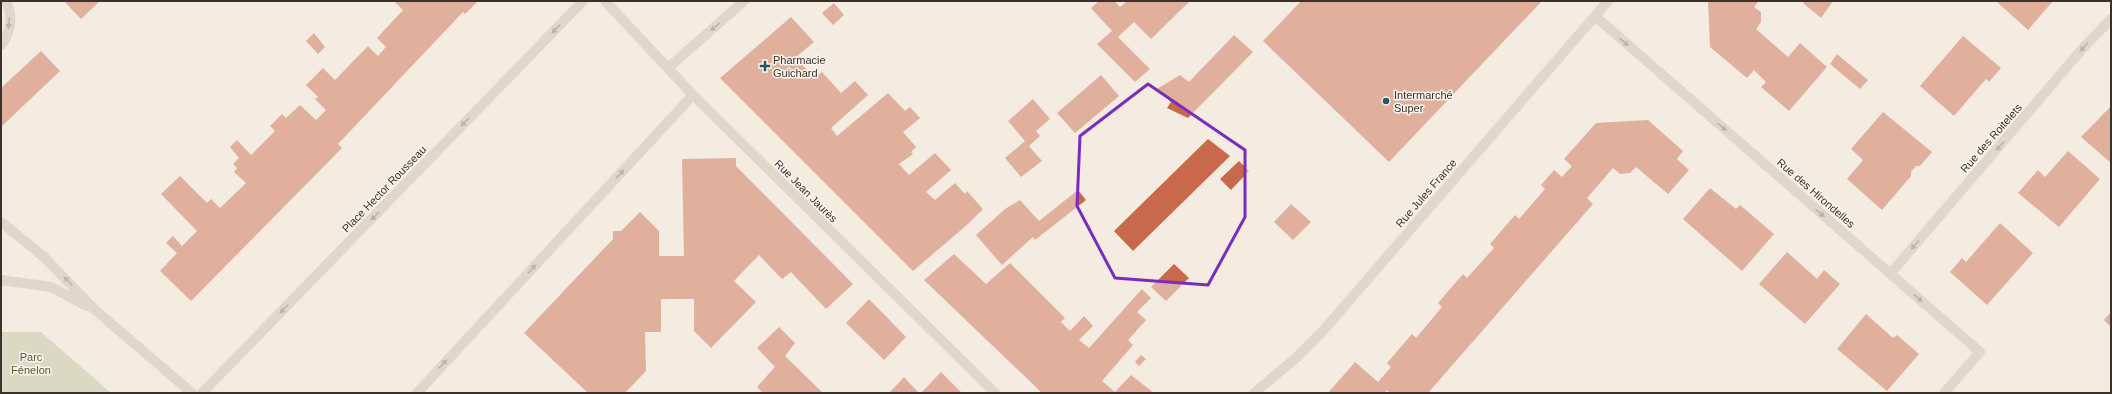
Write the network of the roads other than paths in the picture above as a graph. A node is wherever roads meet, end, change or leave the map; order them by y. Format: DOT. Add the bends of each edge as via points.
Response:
graph roads {
  1 [pos="5,1"];
  2 [pos="583,1"];
  3 [pos="605,1"];
  4 [pos="744,1"];
  5 [pos="1608,1"];
  6 [pos="1595,16"];
  7 [pos="2111,19"];
  8 [pos="1,45"];
  9 [pos="668,68"];
  10 [pos="693,95"];
  11 [pos="1,222"];
  12 [pos="1890,274"];
  13 [pos="1,280"];
  14 [pos="94,309"];
  15 [pos="192,393"];
  16 [pos="202,393"];
  17 [pos="417,393"];
  18 [pos="994,393"];
  19 [pos="1254,393"];
  20 [pos="1944,393"];
  1 -- 8 [label="street, one-way" via="9,10 10,25"];
  2 -- 16 [label="street, Place Hector Rousseau, one-way"];
  3 -- 9 [label="street, Rue Jean Jaurès"];
  4 -- 9 [label="street, one-way"];
  5 -- 6 [label="street, Rue Jules France"];
  6 -- 12 [label="street, Rue des Hirondelles, one-way"];
  6 -- 19 [label="street, Rue Jules France" via="1322,332"];
  7 -- 12 [label="street, Rue des Roitelets, one-way" via="2083,48"];
  9 -- 10 [label="street, Rue Jean Jaurès"];
  17 -- 10 [label="street, one-way"];
  10 -- 18 [label="street, Rue Jean Jaurès"];
  14 -- 11 [label="street, one-way" via="44,258"];
  12 -- 20 [label="street, Rue des Hirondelles, one-way" via="1980,352"];
  13 -- 14 [label="street" via="50,287"];
  14 -- 15 [label="street"];
}
